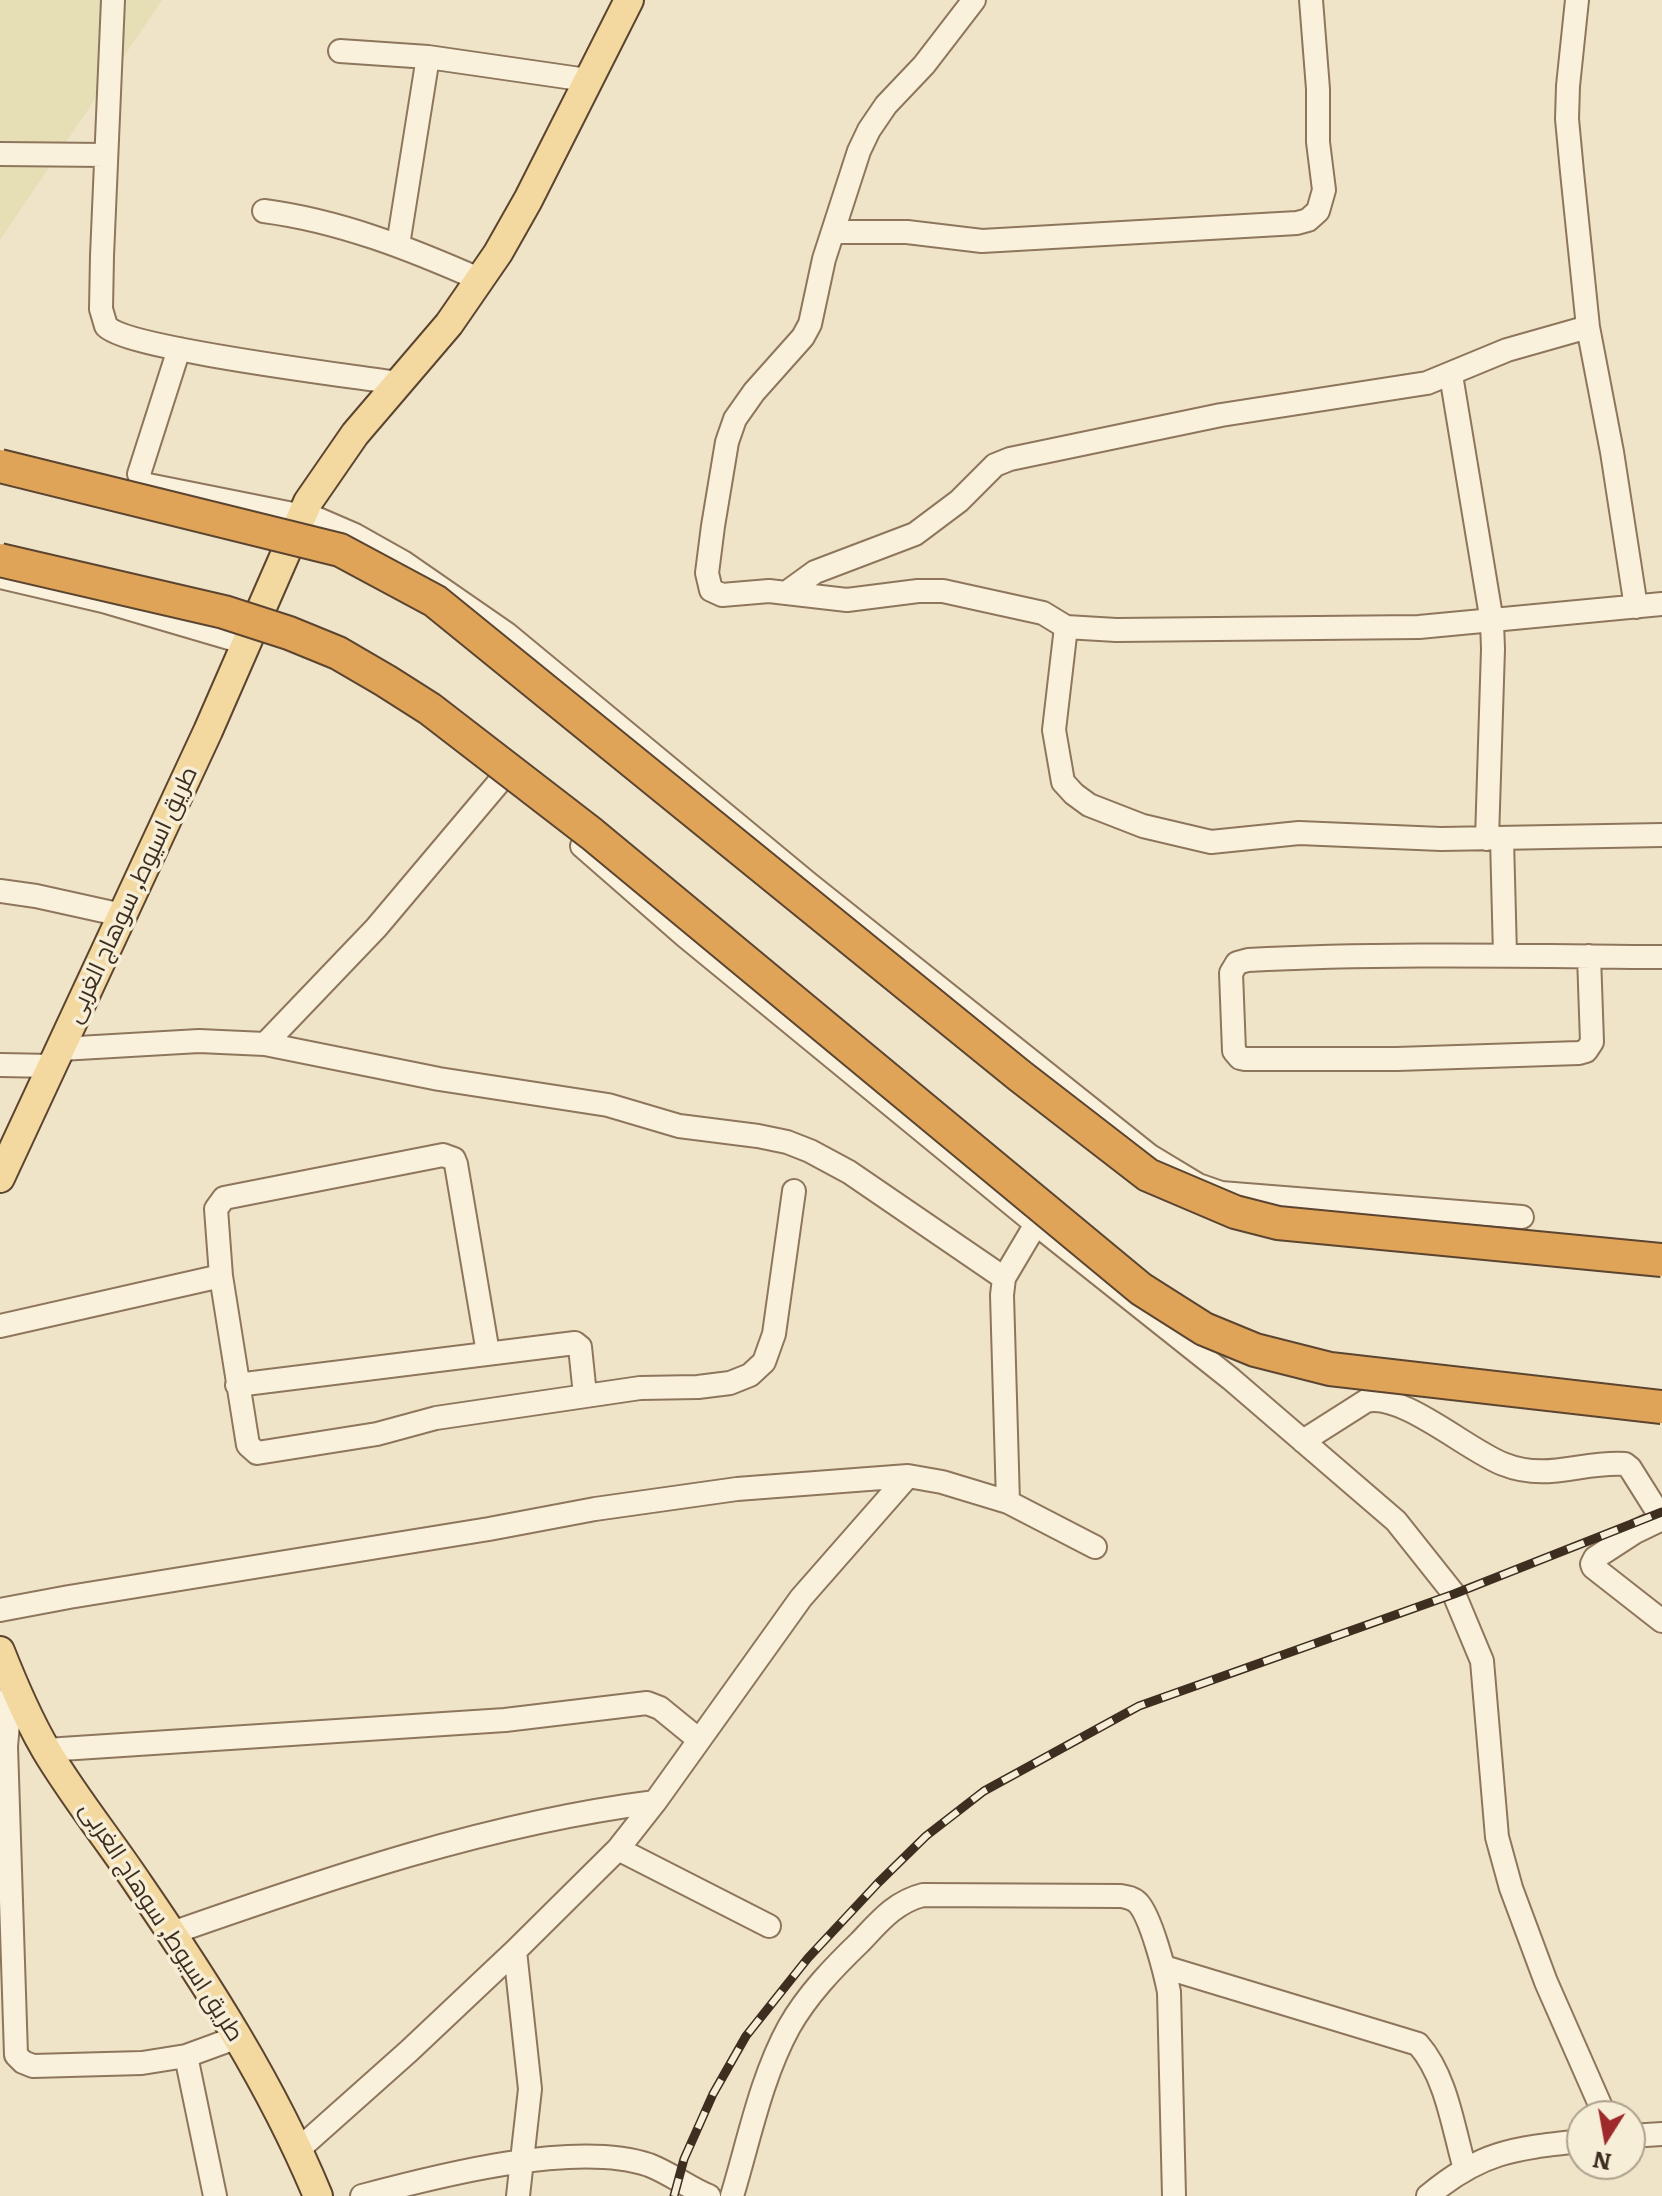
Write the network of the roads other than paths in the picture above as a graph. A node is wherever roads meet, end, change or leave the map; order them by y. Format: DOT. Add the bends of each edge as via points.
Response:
graph roads {
  1 [pos="113,0"];
  2 [pos="629,0"];
  3 [pos="974,0"];
  4 [pos="1311,0"];
  5 [pos="1577,0"];
  6 [pos="340,51"];
  7 [pos="428,57"];
  8 [pos="587,80"];
  9 [pos="0,154"];
  10 [pos="106,155"];
  11 [pos="264,211"];
  12 [pos="833,232"];
  13 [pos="398,245"];
  14 [pos="481,280"];
  15 [pos="1588,327"];
  16 [pos="179,349"];
  17 [pos="1451,375"];
  18 [pos="397,383"];
  19 [pos="0,466"];
  20 [pos="302,514"];
  21 [pos="0,560"];
  22 [pos="0,577"];
  23 [pos="786,593"];
  24 [pos="1662,604"];
  25 [pos="1636,607"];
  26 [pos="1492,622"];
  27 [pos="1066,627"];
  28 [pos="253,628"];
  29 [pos="500,781"];
  30 [pos="1662,835"];
  31 [pos="1495,839"];
  32 [pos="0,891"];
  33 [pos="122,915"];
  34 [pos="1505,955"];
  35 [pos="1589,956"];
  36 [pos="1662,957"];
  37 [pos="265,1044"];
  38 [pos="57,1058"];
  39 [pos="0,1065"];
  40 [pos="0,1178"];
  41 [pos="794,1191"];
  42 [pos="1522,1217"];
  43 [pos="1036,1224"];
  44 [pos="1662,1260"];
  45 [pos="221,1276"];
  46 [pos="1004,1278"];
  47 [pos="0,1326"];
  48 [pos="488,1353"];
  49 [pos="237,1385"];
  50 [pos="585,1395"];
  51 [pos="1662,1407"];
  52 [pos="1303,1441"];
  53 [pos="908,1476"];
  54 [pos="1008,1502"];
  55 [pos="1662,1519"];
  56 [pos="1095,1547"];
  57 [pos="0,1610"];
  58 [pos="1662,1621"];
  59 [pos="0,1651"];
  60 [pos="12,1681"];
  61 [pos="698,1739"];
  62 [pos="46,1750"];
  63 [pos="655,1802"];
  64 [pos="618,1849"];
  65 [pos="769,1926"];
  66 [pos="172,1933"];
  67 [pos="515,1951"];
  68 [pos="1164,1967"];
  69 [pos="238,2037"];
  70 [pos="186,2056"];
  71 [pos="1598,2100"];
  72 [pos="1566,2143"];
  73 [pos="299,2149"];
  74 [pos="522,2162"];
  75 [pos="1465,2169"];
  76 [pos="697,2194"];
  77 [pos="215,2196"];
  78 [pos="318,2196"];
  79 [pos="362,2196"];
  80 [pos="518,2196"];
  81 [pos="732,2196"];
  82 [pos="1174,2196"];
  83 [pos="1428,2196"];
  1 -- 10 [label="street"];
  2 -- 8 [label="main road, طريق اسيوط, سوهاج الغربى"];
  3 -- 12 [label="street" via="869,130"];
  4 -- 12 [label="street" via="1324,190 1318,211 1308,220 982,241 907,232"];
  5 -- 15 [label="street" via="1567,119"];
  6 -- 7 [label="street"];
  7 -- 8 [label="street"];
  7 -- 13 [label="street"];
  8 -- 14 [label="main road, طريق اسيوط, سوهاج الغربى" via="528,200"];
  9 -- 10 [label="street"];
  10 -- 16 [label="street" via="106,326 114,333"];
  11 -- 13 [label="street" via="346,227"];
  12 -- 23 [label="street" via="806,331 754,392 730,432 713,526 707,573 711,590 722,595"];
  13 -- 14 [label="street"];
  14 -- 18 [label="main road, طريق اسيوط, سوهاج الغربى"];
  15 -- 17 [label="street" via="1507,350"];
  15 -- 25 [label="street"];
  16 -- 18 [label="street"];
  16 -- 20 [label="street" via="140,481 163,490"];
  17 -- 23 [label="street" via="1010,459 995,465 915,534 815,572"];
  17 -- 26 [label="street"];
  18 -- 20 [label="main road, طريق اسيوط, سوهاج الغربى" via="320,481"];
  19 -- 44 [label="highway, bridge" via="340,550 435,601 1148,1175 1235,1212 1278,1223"];
  20 -- 28 [label="main road, طريق اسيوط, سوهاج الغربى"];
  20 -- 42 [label="street" via="381,549 507,634 809,884 1179,1175 1231,1195"];
  21 -- 51 [label="highway, bridge" via="224,612 289,633 326,648 430,709 592,834 1141,1289 1204,1329 1255,1350 1330,1369"];
  22 -- 28 [label="street"];
  23 -- 27 [label="street" via="847,600 943,591 1043,613"];
  24 -- 25 [label="street"];
  25 -- 26 [label="street"];
  26 -- 27 [label="street" via="1403,628"];
  26 -- 31 [label="street"];
  27 -- 31 [label="street" via="1055,742 1063,782 1089,805 1143,826 1211,842 1299,833"];
  28 -- 29 [label="street" via="360,679"];
  28 -- 33 [label="main road, طريق اسيوط, سوهاج الغربى"];
  29 -- 37 [label="street" via="376,928"];
  29 -- 43 [label="street"];
  30 -- 31 [label="street"];
  31 -- 34 [label="street"];
  32 -- 33 [label="street"];
  33 -- 38 [label="main road, طريق اسيوط, سوهاج الغربى"];
  34 -- 35 [label="street"];
  34 -- 35 [label="street" via="1360,955 1237,963 1231,973 1234,1051 1245,1059 1579,1053 1592,1042"];
  35 -- 36 [label="street"];
  37 -- 38 [label="street" via="199,1041"];
  37 -- 46 [label="street" via="608,1105 679,1126 787,1142 849,1172"];
  38 -- 39 [label="street"];
  38 -- 40 [label="main road, طريق اسيوط, سوهاج الغربى"];
  41 -- 50 [label="street" via="774,1334 764,1362 730,1383"];
  43 -- 46 [label="street"];
  43 -- 52 [label="street"];
  45 -- 47 [label="street"];
  45 -- 48 [label="street" via="216,1209 224,1198 449,1156 456,1164"];
  45 -- 49 [label="street"];
  46 -- 54 [label="street"];
  48 -- 49 [label="street"];
  48 -- 50 [label="street" via="578,1344"];
  49 -- 50 [label="street" via="248,1445 257,1453"];
  52 -- 55 [label="street" via="1366,1401 1385,1400 1505,1465 1543,1473 1625,1464"];
  52 -- 71 [label="street" via="1396,1521 1454,1594 1482,1661 1497,1837 1556,2006"];
  53 -- 54 [label="street"];
  53 -- 57 [label="street" via="737,1489 595,1509"];
  53 -- 61 [label="street" via="801,1598"];
  54 -- 56 [label="street"];
  55 -- 58 [label="street" via="1592,1564"];
  59 -- 60 [label="main road, طريق اسيوط, سوهاج الغربى"];
  60 -- 62 [label="main road, طريق اسيوط, سوهاج الغربى"];
  60 -- 70 [label="street" via="6,1746 16,2055 33,2066 142,2063"];
  61 -- 62 [label="street" via="647,1703 505,1720"];
  61 -- 63 [label="street"];
  62 -- 66 [label="main road, طريق اسيوط, سوهاج الغربى"];
  63 -- 64 [label="street"];
  63 -- 66 [label="street" via="536,1821 292,1891"];
  64 -- 65 [label="street"];
  64 -- 67 [label="street"];
  66 -- 69 [label="main road, طريق اسيوط, سوهاج الغربى"];
  67 -- 73 [label="street"];
  67 -- 74 [label="street" via="530,2089"];
  68 -- 75 [label="street" via="1418,2044 1443,2090"];
  68 -- 81 [label="street" via="1140,1906 1131,1898 908,1899 830,1972 789,2027 769,2071"];
  68 -- 82 [label="street"];
  69 -- 70 [label="street"];
  69 -- 73 [label="main road, طريق اسيوط, سوهاج الغربى"];
  70 -- 77 [label="street"];
  72 -- 75 [label="street" via="1495,2154"];
  73 -- 78 [label="main road, طريق اسيوط, سوهاج الغربى"];
  74 -- 76 [label="street" via="623,2159 652,2166"];
  74 -- 79 [label="street"];
  74 -- 80 [label="street"];
  75 -- 83 [label="street"];
}
